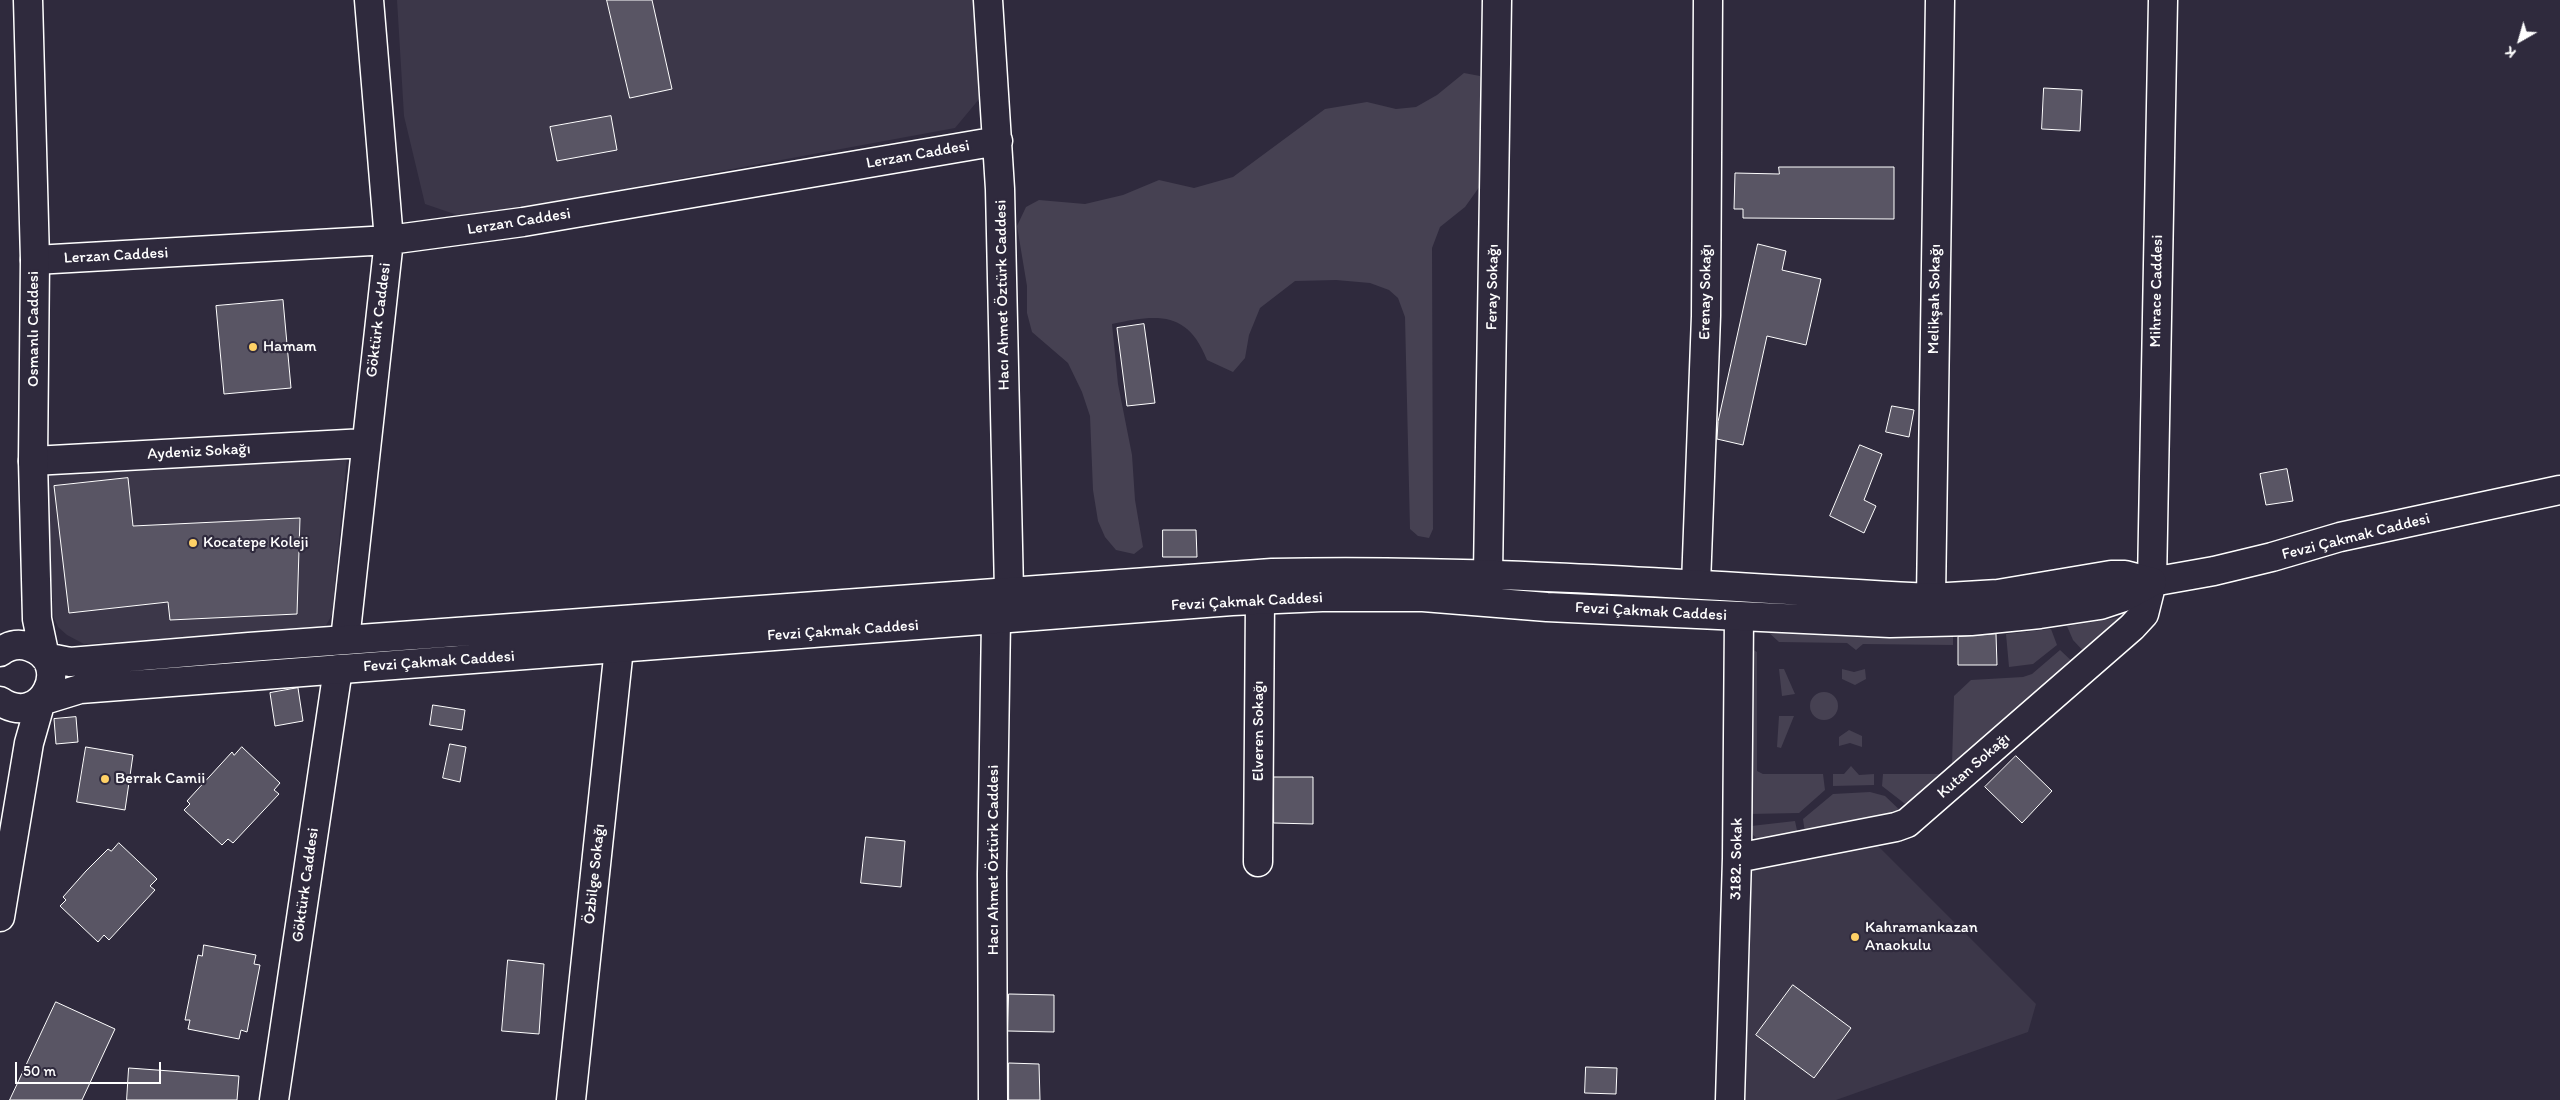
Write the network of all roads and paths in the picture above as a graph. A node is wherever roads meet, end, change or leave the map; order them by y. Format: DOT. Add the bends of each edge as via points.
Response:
graph roads {
  1 [pos="28,0"];
  2 [pos="369,0"];
  3 [pos="988,0"];
  4 [pos="1497,0"];
  5 [pos="1708,0"];
  6 [pos="1940,0"];
  7 [pos="2163,0"];
  8 [pos="998,142"];
  9 [pos="389,240"];
  10 [pos="35,260"];
  11 [pos="365,443"];
  12 [pos="33,461"];
  13 [pos="2560,490"];
  14 [pos="1488,574"];
  15 [pos="2152,582"];
  16 [pos="1696,584"];
  17 [pos="1009,591"];
  18 [pos="1931,598"];
  19 [pos="1260,600"];
  20 [pos="1739,617"];
  21 [pos="996,620"];
  22 [pos="345,640"];
  23 [pos="619,648"];
  24 [pos="0,652"];
  25 [pos="45,657"];
  26 [pos="338,669"];
  27 [pos="0,701"];
  28 [pos="41,701"];
  29 [pos="1737,858"];
  30 [pos="1258,862"];
  31 [pos="0,917"];
  32 [pos="274,1100"];
  33 [pos="571,1100"];
  34 [pos="993,1100"];
  35 [pos="1730,1100"];
  1 -- 10 [label="street, Osmanlı Caddesi"];
  2 -- 9 [label="street, Göktürk Caddesi"];
  3 -- 8 [label="street, Hacı Ahmet Öztürk Caddesi"];
  4 -- 14 [label="street, Feray Sokağı"];
  5 -- 16 [label="street, Erenay Sokağı" via="1706,316"];
  6 -- 18 [label="street, Melikşah Sokağı"];
  7 -- 15 [label="street, Mihrace Caddesi"];
  8 -- 9 [label="street, Lerzan Caddesi" via="532,220"];
  8 -- 17 [label="street, Hacı Ahmet Öztürk Caddesi"];
  9 -- 10 [label="street, Lerzan Caddesi"];
  9 -- 11 [label="street, Göktürk Caddesi"];
  10 -- 12 [label="street, Osmanlı Caddesi"];
  11 -- 12 [label="street, Aydeniz Sokağı"];
  11 -- 22 [label="street, Göktürk Caddesi"];
  12 -- 25 [label="street, Osmanlı Caddesi" via="37,619"];
  13 -- 15 [label="street, Fevzi Çakmak Caddesi" via="2340,537 2214,571"];
  14 -- 16 [label="street, Fevzi Çakmak Caddesi"];
  14 -- 17 [label="street, Fevzi Çakmak Caddesi" via="1379,570 1272,573"];
  15 -- 18 [label="street, Fevzi Çakmak Caddesi" via="2111,575 1998,594"];
  15 -- 20 [label="street, Fevzi Çakmak Caddesi" via="2124,597 2100,604 1971,621 1890,624"];
  15 -- 29 [label="street, Kutan Sokağı" via="2144,614 2132,626 1907,823"];
  16 -- 18 [label="street, Fevzi Çakmak Caddesi"];
  17 -- 22 [label="street, Fevzi Çakmak Caddesi"];
  19 -- 20 [label="street, Fevzi Çakmak Caddesi" via="1422,597"];
  19 -- 21 [label="street, Fevzi Çakmak Caddesi"];
  19 -- 30 [label="street, Elveren Sokağı"];
  20 -- 29 [label="street, 3182. Sokak"];
  21 -- 23 [label="street, Fevzi Çakmak Caddesi"];
  21 -- 34 [label="street, Hacı Ahmet Öztürk Caddesi"];
  22 -- 25 [label="street, Fevzi Çakmak Caddesi" via="70,662"];
  22 -- 26 [label="street, Fevzi Çakmak Caddesi"];
  23 -- 26 [label="street, Fevzi Çakmak Caddesi"];
  23 -- 33 [label="street, Özbilge Sokağı"];
  24 -- 25 [label="street, Fevzi Çakmak Caddesi" via="10,646 26,645"];
  25 -- 28 [label="street, Osmanlı Caddesi" via="51,677 50,686"];
  26 -- 28 [label="street, Fevzi Çakmak Caddesi" via="80,690"];
  26 -- 32 [label="street, Göktürk Caddesi"];
  27 -- 28 [label="street, Fevzi Çakmak Caddesi" via="16,708 27,708"];
  28 -- 31 [label="street" via="29,743"];
  29 -- 35 [label="street, 3182. Sokak"];
}
